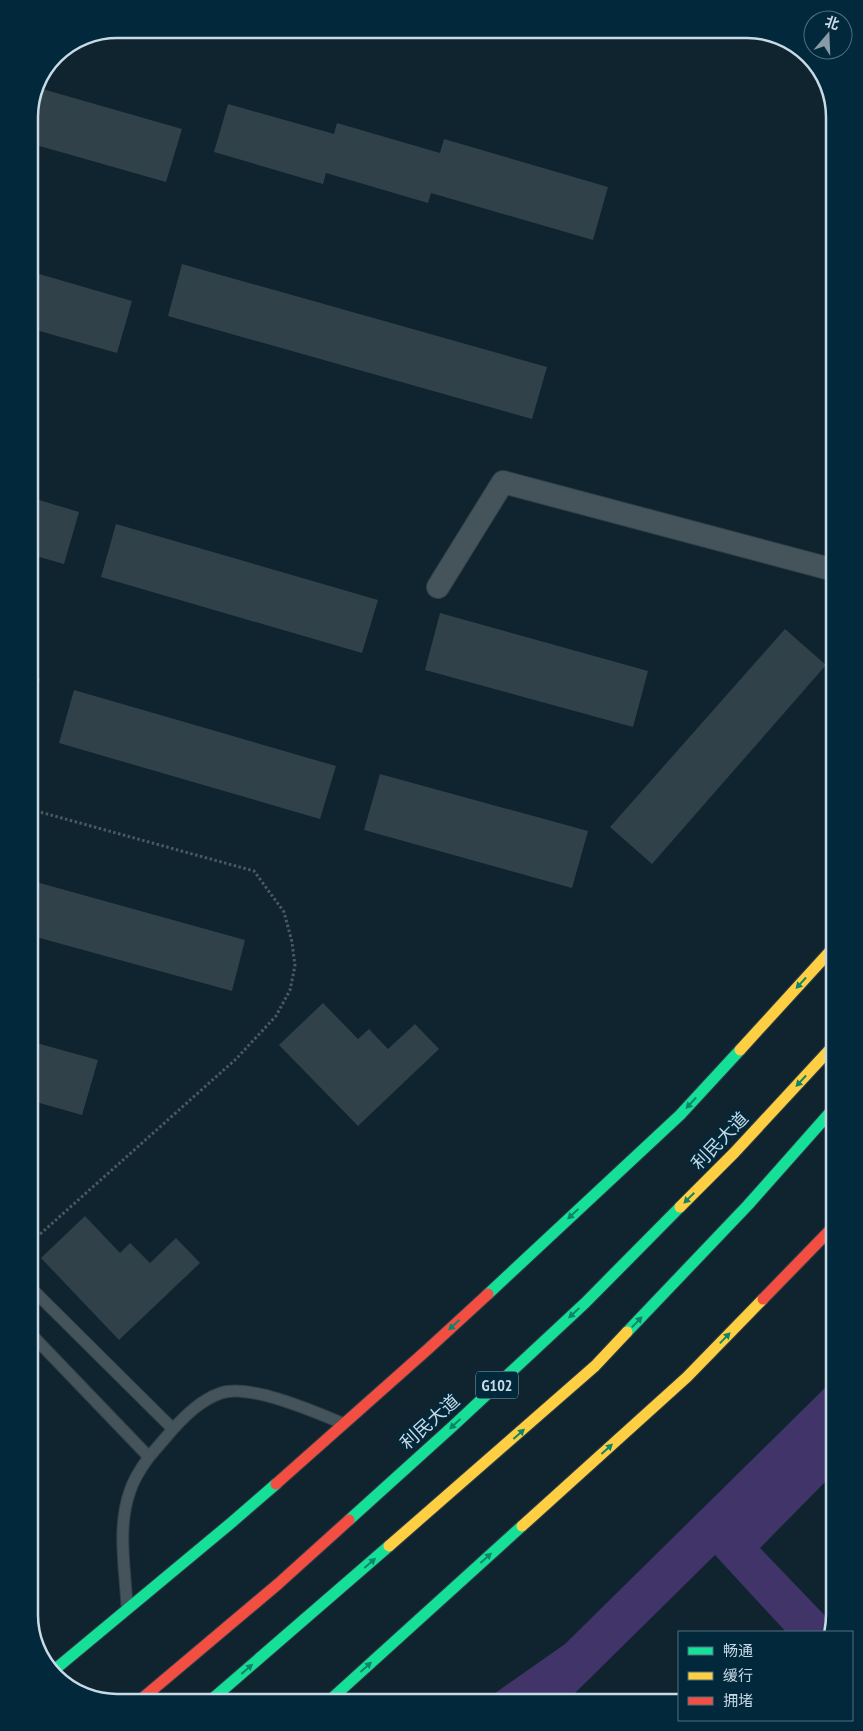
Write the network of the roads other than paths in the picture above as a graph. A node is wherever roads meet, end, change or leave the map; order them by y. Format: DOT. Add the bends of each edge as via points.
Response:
graph roads {
  1 [pos="826,568"];
  2 [pos="438,587"];
  3 [pos="826,957"];
  4 [pos="826,1054"];
  5 [pos="826,1117"];
  6 [pos="826,1234"];
  7 [pos="37,1294"];
  8 [pos="37,1341"];
  9 [pos="344,1423"];
  10 [pos="173,1429"];
  11 [pos="149,1457"];
  12 [pos="127,1610"];
  13 [pos="58,1667"];
  14 [pos="149,1693"];
  15 [pos="219,1693"];
  16 [pos="337,1693"];
  1 -- 2 [label="street" via="503,482"];
  3 -- 9 [label="highway, one-way" via="680,1114"];
  4 -- 14 [label="highway, 利民大道 / G102, one-way" via="734,1153 585,1303 278,1584"];
  15 -- 5 [label="highway, one-way" via="595,1366 748,1205"];
  16 -- 6 [label="highway, one-way" via="687,1377"];
  7 -- 10 [label="lane"];
  8 -- 11 [label="lane"];
  9 -- 10 [label="lane" via="243,1390 223,1392 206,1400"];
  9 -- 12 [label="highway"];
  10 -- 11 [label="lane"];
  11 -- 12 [label="lane" via="130,1492 122,1531"];
  12 -- 13 [label="highway"];
}
